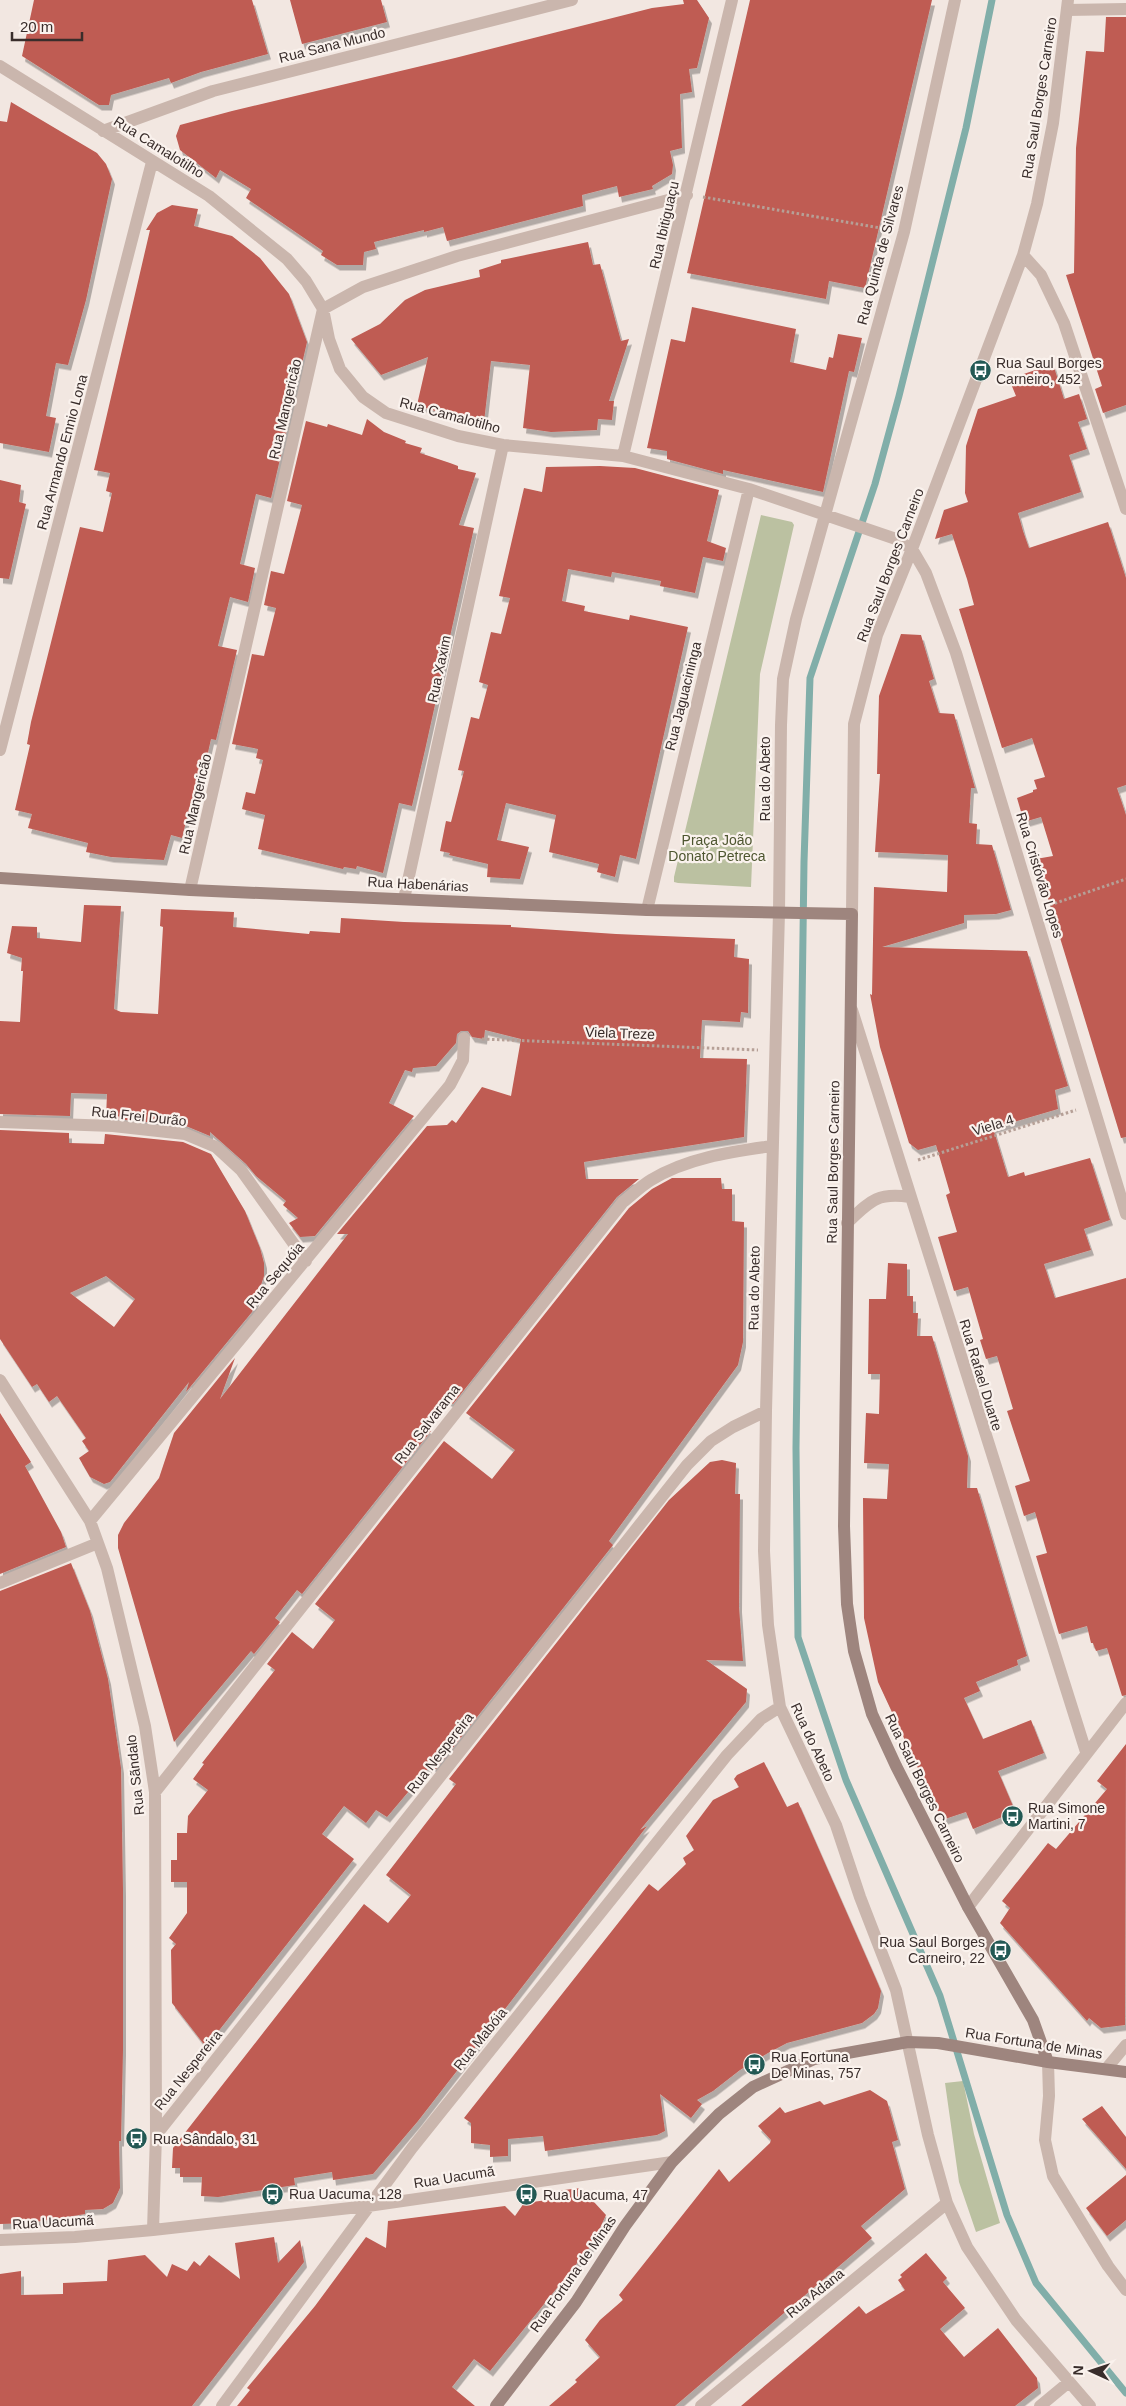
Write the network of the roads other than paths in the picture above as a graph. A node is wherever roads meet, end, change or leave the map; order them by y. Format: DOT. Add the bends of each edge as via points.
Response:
graph roads {
  1 [pos="572,0"];
  2 [pos="732,0"];
  3 [pos="955,0"];
  4 [pos="1068,5"];
  5 [pos="1126,10"];
  6 [pos="0,66"];
  7 [pos="103,130"];
  8 [pos="152,162"];
  9 [pos="687,195"];
  10 [pos="1023,255"];
  11 [pos="323,309"];
  12 [pos="503,445"];
  13 [pos="623,456"];
  14 [pos="749,489"];
  15 [pos="1126,509"];
  16 [pos="824,514"];
  17 [pos="912,549"];
  18 [pos="0,750"];
  19 [pos="0,878"];
  20 [pos="190,890"];
  21 [pos="404,898"];
  22 [pos="646,910"];
  23 [pos="785,912"];
  24 [pos="852,914"];
  25 [pos="850,1006"];
  26 [pos="464,1038"];
  27 [pos="0,1122"];
  28 [pos="772,1146"];
  29 [pos="910,1197"];
  30 [pos="1126,1214"];
  31 [pos="847,1223"];
  32 [pos="306,1261"];
  33 [pos="0,1380"];
  34 [pos="766,1412"];
  35 [pos="90,1521"];
  36 [pos="98,1543"];
  37 [pos="0,1583"];
  38 [pos="1126,1703"];
  39 [pos="780,1707"];
  40 [pos="1086,1752"];
  41 [pos="154,1792"];
  42 [pos="968,1907"];
  43 [pos="908,2042"];
  44 [pos="1126,2046"];
  45 [pos="1048,2062"];
  46 [pos="1106,2069"];
  47 [pos="1126,2072"];
  48 [pos="156,2135"];
  49 [pos="672,2162"];
  50 [pos="947,2203"];
  51 [pos="368,2206"];
  52 [pos="153,2230"];
  53 [pos="0,2240"];
  54 [pos="1126,2290"];
  55 [pos="1069,2382"];
  56 [pos="222,2406"];
  57 [pos="496,2406"];
  58 [pos="701,2406"];
  59 [pos="1040,2406"];
  60 [pos="1090,2406"];
  1 -- 7 [label="street, Rua Sana Mundo" via="213,91"];
  2 -- 9 [label="street, Rua Ibitiguaçu"];
  3 -- 16 [label="street, Rua Quinta de Silvares" via="904,232"];
  4 -- 5 [label="street"];
  4 -- 10 [label="street, Rua Saul Borges Carneiro" via="1053,123"];
  6 -- 7 [label="street, Rua Camalotilho"];
  7 -- 8 [label="street, Rua Camalotilho"];
  8 -- 11 [label="street, Rua Camalotilho" via="209,196 269,244 306,281"];
  8 -- 18 [label="street, Rua Armando Ennio Lona"];
  9 -- 11 [label="street" via="457,256 363,287"];
  9 -- 13 [label="street, Rua Ibitiguaçu"];
  10 -- 15 [label="street" via="1041,275 1064,323"];
  10 -- 17 [label="street, Rua Saul Borges Carneiro"];
  11 -- 12 [label="street, Rua Camalotilho" via="340,369 363,397 386,414 458,436"];
  11 -- 20 [label="street, Rua Mangericão"];
  12 -- 13 [label="street, Rua Camalotilho"];
  12 -- 21 [label="street, Rua Xaxim"];
  13 -- 14 [label="street, Rua Camalotilho"];
  14 -- 16 [label="street, Rua Camalotilho"];
  14 -- 22 [label="street, Rua Jaguacininga"];
  16 -- 17 [label="street, Rua Camalotilho" via="896,539"];
  16 -- 23 [label="street, Rua do Abeto" via="784,679 781,725"];
  17 -- 24 [label="street, Rua Saul Borges Carneiro" via="877,635 854,724"];
  17 -- 30 [label="street, Rua Cristóvão Lopes" via="938,601 956,652"];
  19 -- 20 [label="street, Rua Habenárias"];
  20 -- 21 [label="street, Rua Habenárias"];
  21 -- 22 [label="street, Rua Habenárias"];
  22 -- 23 [label="street, Rua Habenárias"];
  23 -- 24 [label="street, Rua Habenárias"];
  23 -- 28 [label="street, Rua do Abeto"];
  24 -- 25 [label="street, Rua Saul Borges Carneiro"];
  25 -- 29 [label="street, Rua Rafael Duarte"];
  25 -- 31 [label="street, Rua Saul Borges Carneiro"];
  26 -- 32 [label="street, Rua Sequóia" via="462,1060 450,1085"];
  27 -- 32 [label="street, Rua Frei Durão" via="122,1127 185,1134 216,1147 241,1170"];
  28 -- 34 [label="street, Rua do Abeto"];
  28 -- 41 [label="street, Rua Salvarama" via="715,1155 677,1168 650,1180 623,1202"];
  29 -- 31 [label="street" via="892,1194 875,1198"];
  29 -- 40 [label="street, Rua Rafael Duarte"];
  31 -- 42 [label="street, Rua Saul Borges Carneiro" via="844,1526 847,1604 854,1651 872,1714"];
  32 -- 35 [label="street, Rua Sequóia"];
  33 -- 35 [label="street, Rua Sãndalo"];
  34 -- 39 [label="street, Rua do Abeto" via="764,1551 768,1625"];
  34 -- 48 [label="street, Rua Nespereira" via="711,1441 687,1465"];
  35 -- 36 [label="street, Rua Sãndalo"];
  36 -- 37 [label="street"];
  36 -- 41 [label="street, Rua Sãndalo" via="145,1726"];
  38 -- 40 [label="street"];
  39 -- 43 [label="street, Rua do Abeto" via="836,1825 896,1990"];
  39 -- 51 [label="street, Rua Mabóia" via="761,1719 727,1755"];
  40 -- 42 [label="street"];
  41 -- 48 [label="street, Rua Sãndalo"];
  42 -- 45 [label="street, Rua Saul Borges Carneiro" via="1033,2020"];
  43 -- 45 [label="street, Rua Fortuna de Minas" via="938,2043"];
  43 -- 49 [label="street, Rua Fortuna de Minas" via="814,2059 753,2087 719,2114"];
  43 -- 50 [label="street, Rua do Abeto"];
  44 -- 46 [label="street"];
  45 -- 46 [label="street, Rua Fortuna de Minas"];
  45 -- 54 [label="street, Rua Saul Borges Carneiro" via="1045,2140 1053,2176"];
  46 -- 47 [label="street, Rua Fortuna de Minas"];
  48 -- 52 [label="street, Rua Sãndalo"];
  49 -- 51 [label="street, Rua Uacumã"];
  49 -- 57 [label="street, Rua Fortuna de Minas" via="625,2226 576,2302"];
  50 -- 55 [label="street, Rua do Abeto" via="967,2247 992,2287"];
  50 -- 58 [label="street, Rua Adana"];
  51 -- 52 [label="street, Rua Uacumã"];
  51 -- 56 [label="street, Rua Mabóia"];
  52 -- 53 [label="street, Rua Uacumã"];
  55 -- 59 [label="street"];
  55 -- 60 [label="street, Rua do Abeto"];
}
